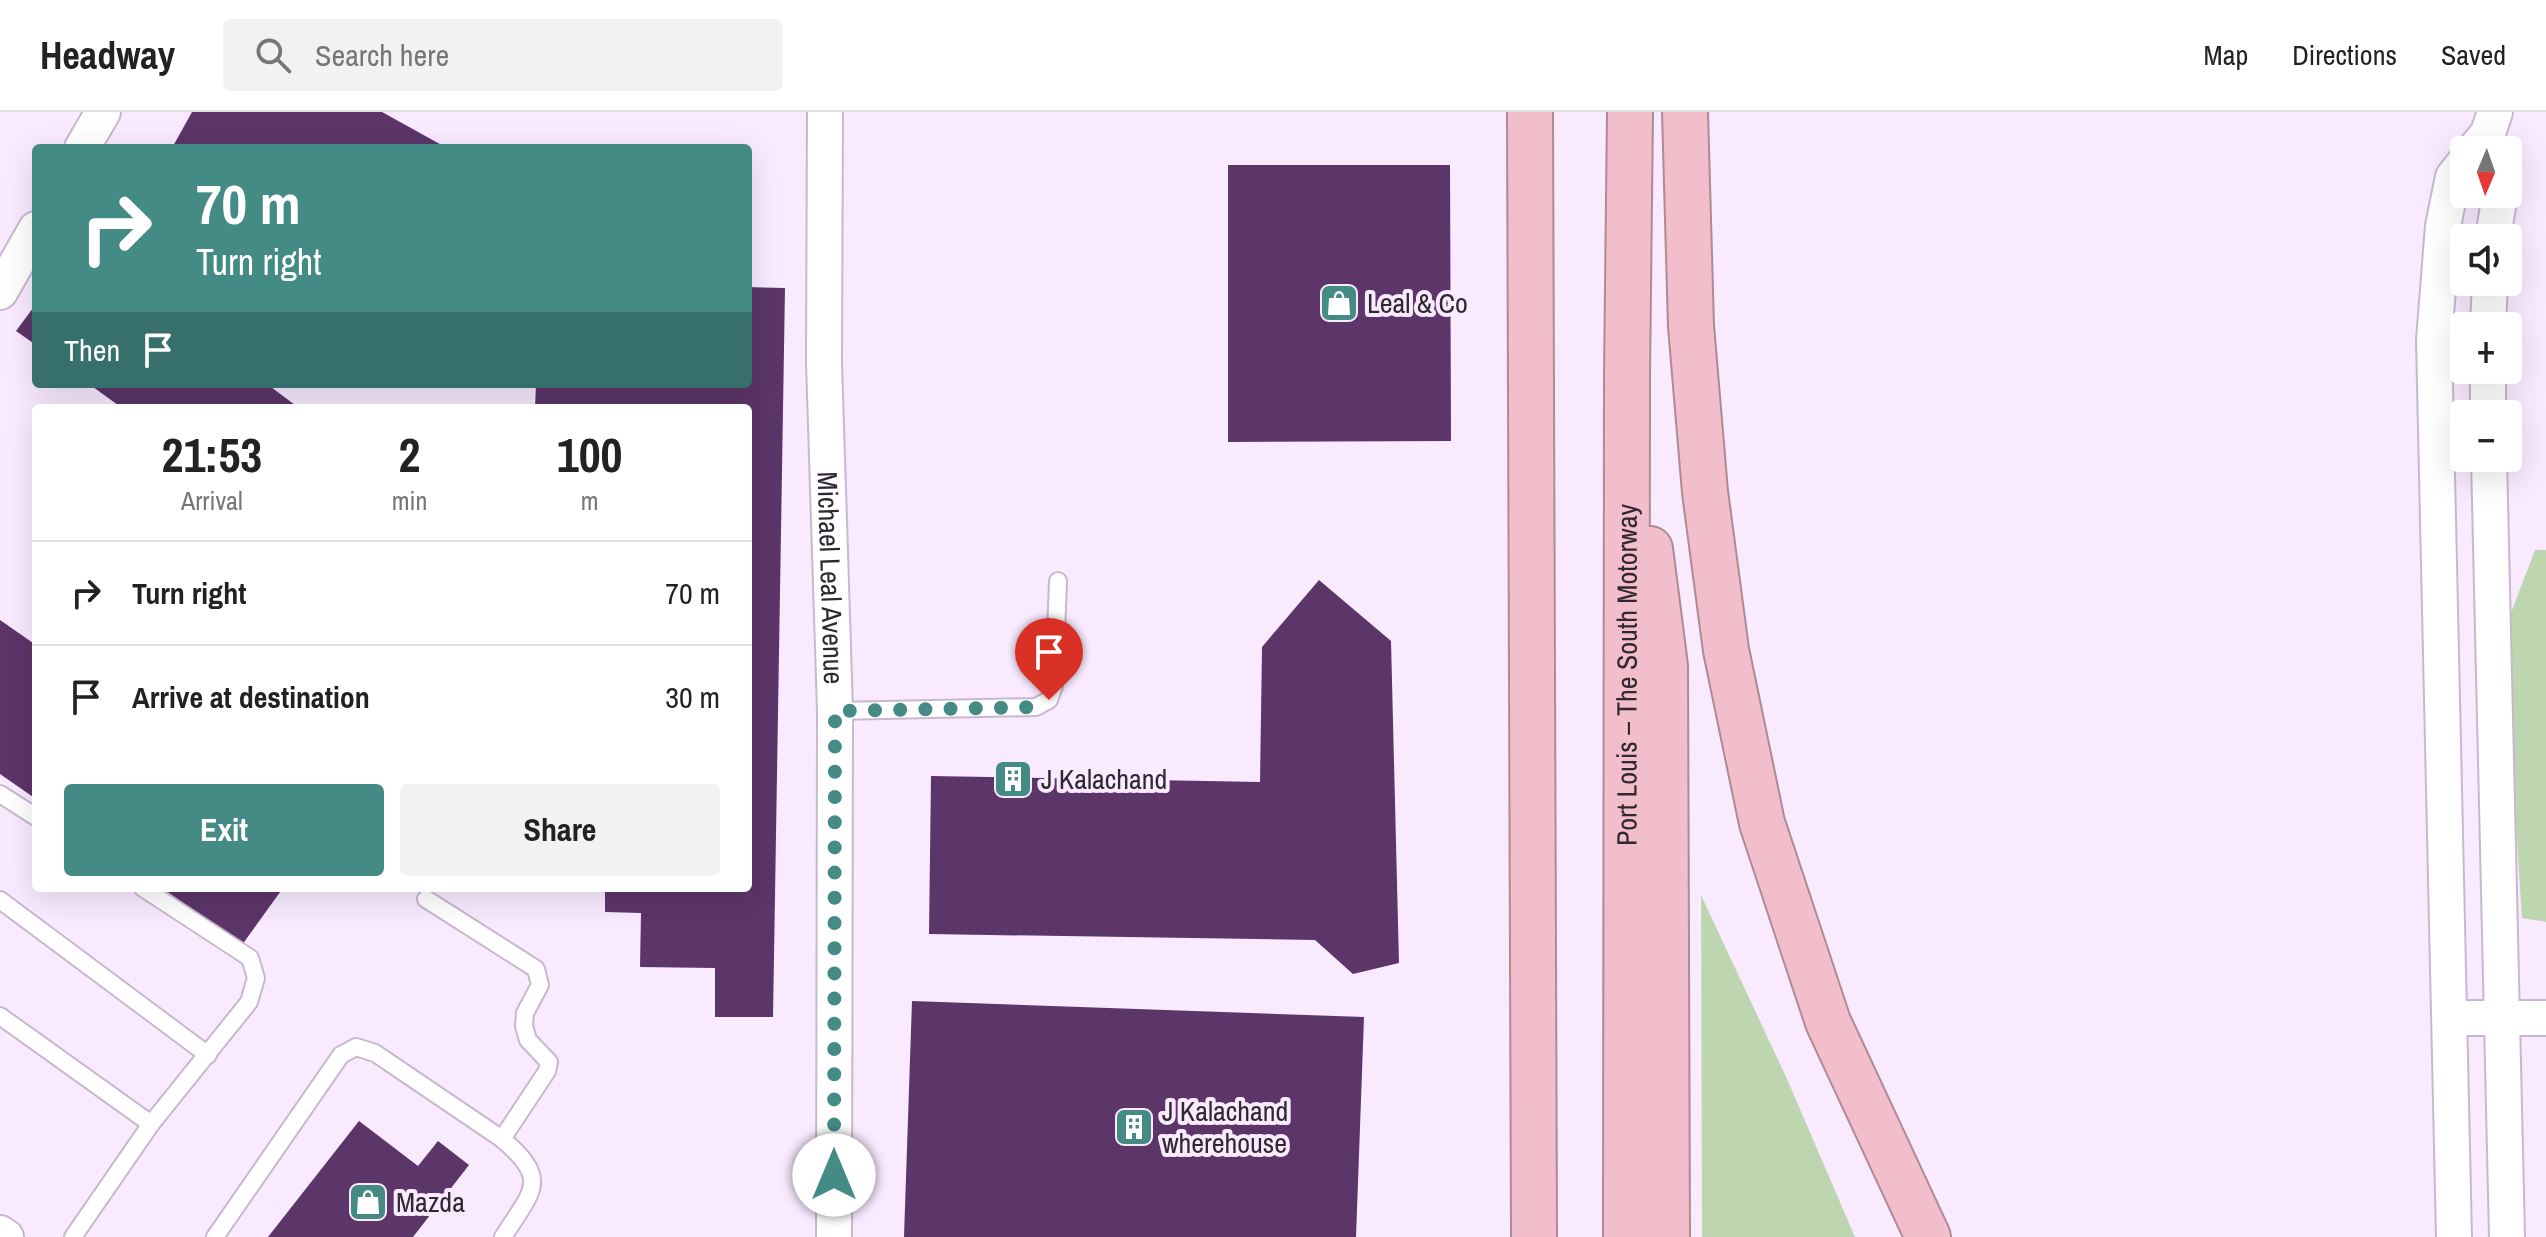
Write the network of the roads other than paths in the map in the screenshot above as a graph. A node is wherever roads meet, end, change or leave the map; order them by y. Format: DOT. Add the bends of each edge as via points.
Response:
graph roads {
  1 [pos="103,112"];
  2 [pos="825,112"];
  3 [pos="1530,112"];
  4 [pos="1630,112"];
  5 [pos="1685,112"];
  6 [pos="84,144"];
  7 [pos="2450,192"];
  8 [pos="32,236"];
  9 [pos="0,292"];
  10 [pos="1627,376"];
  11 [pos="2489,472"];
  12 [pos="1058,581"];
  13 [pos="835,711"];
  14 [pos="0,794"];
  15 [pos="32,814"];
  16 [pos="149,892"];
  17 [pos="426,899"];
  18 [pos="0,900"];
  19 [pos="0,1016"];
  20 [pos="2450,1018"];
  21 [pos="2502,1018"];
  22 [pos="2546,1018"];
  23 [pos="208,1055"];
  24 [pos="151,1124"];
  25 [pos="502,1139"];
  26 [pos="0,1233"];
  27 [pos="6,1237"];
  28 [pos="73,1237"];
  29 [pos="215,1237"];
  30 [pos="503,1237"];
  31 [pos="834,1237"];
  32 [pos="1534,1237"];
  33 [pos="1626,1237"];
  34 [pos="1667,1237"];
  35 [pos="1928,1237"];
  36 [pos="2454,1237"];
  37 [pos="2507,1237"];
  1 -- 6 [label="street"];
  2 -- 13 [label="street, Michael Leal Avenue" via="824,362"];
  3 -- 32 [label="highway"];
  4 -- 10 [label="highway, Port Louis – The South Motorway"];
  5 -- 35 [label="highway" via="1691,326 1705,492 1726,650 1762,823 1828,1022"];
  7 -- 20 [label="street" via="2434,340"];
  8 -- 9 [label="street"];
  10 -- 33 [label="highway, Port Louis – The South Motorway"];
  10 -- 34 [label="highway" via="1665,666"];
  11 -- 21 [label="street"];
  12 -- 13 [label="lane" via="1049,700 1036,707"];
  13 -- 31 [label="street, Michael Leal Avenue"];
  14 -- 15 [label="lane"];
  16 -- 23 [label="lane" via="250,958 256,978 249,1002"];
  17 -- 25 [label="lane" via="536,969 540,985 524,1026 528,1040 549,1062"];
  18 -- 23 [label="lane"];
  19 -- 24 [label="lane"];
  20 -- 21 [label="street"];
  20 -- 36 [label="street"];
  21 -- 22 [label="street"];
  21 -- 37 [label="street"];
  23 -- 24 [label="lane"];
  24 -- 28 [label="lane"];
  25 -- 29 [label="lane" via="375,1053 356,1047 341,1055"];
  25 -- 30 [label="lane" via="533,1174 531,1193"];
  26 -- 27 [label="street"];
}
